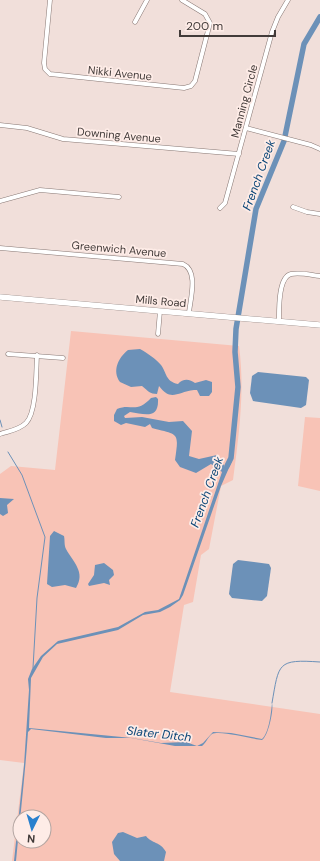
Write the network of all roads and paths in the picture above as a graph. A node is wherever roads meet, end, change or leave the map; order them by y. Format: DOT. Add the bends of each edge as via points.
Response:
graph roads {
  1 [pos="50,0"];
  2 [pos="148,0"];
  3 [pos="182,0"];
  4 [pos="288,0"];
  5 [pos="135,22"];
  6 [pos="0,124"];
  7 [pos="246,128"];
  8 [pos="320,149"];
  9 [pos="239,154"];
  10 [pos="119,197"];
  11 [pos="0,200"];
  12 [pos="293,207"];
  13 [pos="220,208"];
  14 [pos="320,214"];
  15 [pos="0,248"];
  16 [pos="320,276"];
  17 [pos="0,297"];
  18 [pos="160,311"];
  19 [pos="189,313"];
  20 [pos="279,321"];
  21 [pos="320,325"];
  22 [pos="158,334"];
  23 [pos="8,354"];
  24 [pos="37,355"];
  25 [pos="63,358"];
  26 [pos="0,434"];
  1 -- 3 [label="street, Nikki Avenue" via="44,63 49,73 55,76 182,88 190,87 196,80 210,22 205,14"];
  2 -- 5 [label="street"];
  4 -- 7 [label="street, Manning Circle" via="272,32"];
  6 -- 9 [label="street, Downing Avenue" via="27,128 63,139"];
  7 -- 8 [label="street"];
  7 -- 9 [label="street, Manning Circle"];
  9 -- 13 [label="street, Manning Circle" via="225,203"];
  10 -- 11 [label="street" via="40,190"];
  12 -- 14 [label="street"];
  15 -- 19 [label="street, Greenwich Avenue" via="183,264 191,270 192,276"];
  16 -- 20 [label="street" via="292,274 286,277 282,284"];
  17 -- 18 [label="street, Mills Road"];
  18 -- 19 [label="street, Mills Road"];
  18 -- 22 [label="street"];
  19 -- 20 [label="street, Mills Road"];
  20 -- 21 [label="street, Mills Road"];
  23 -- 24 [label="street"];
  24 -- 25 [label="street"];
  24 -- 26 [label="street" via="29,418 20,427"];
}
